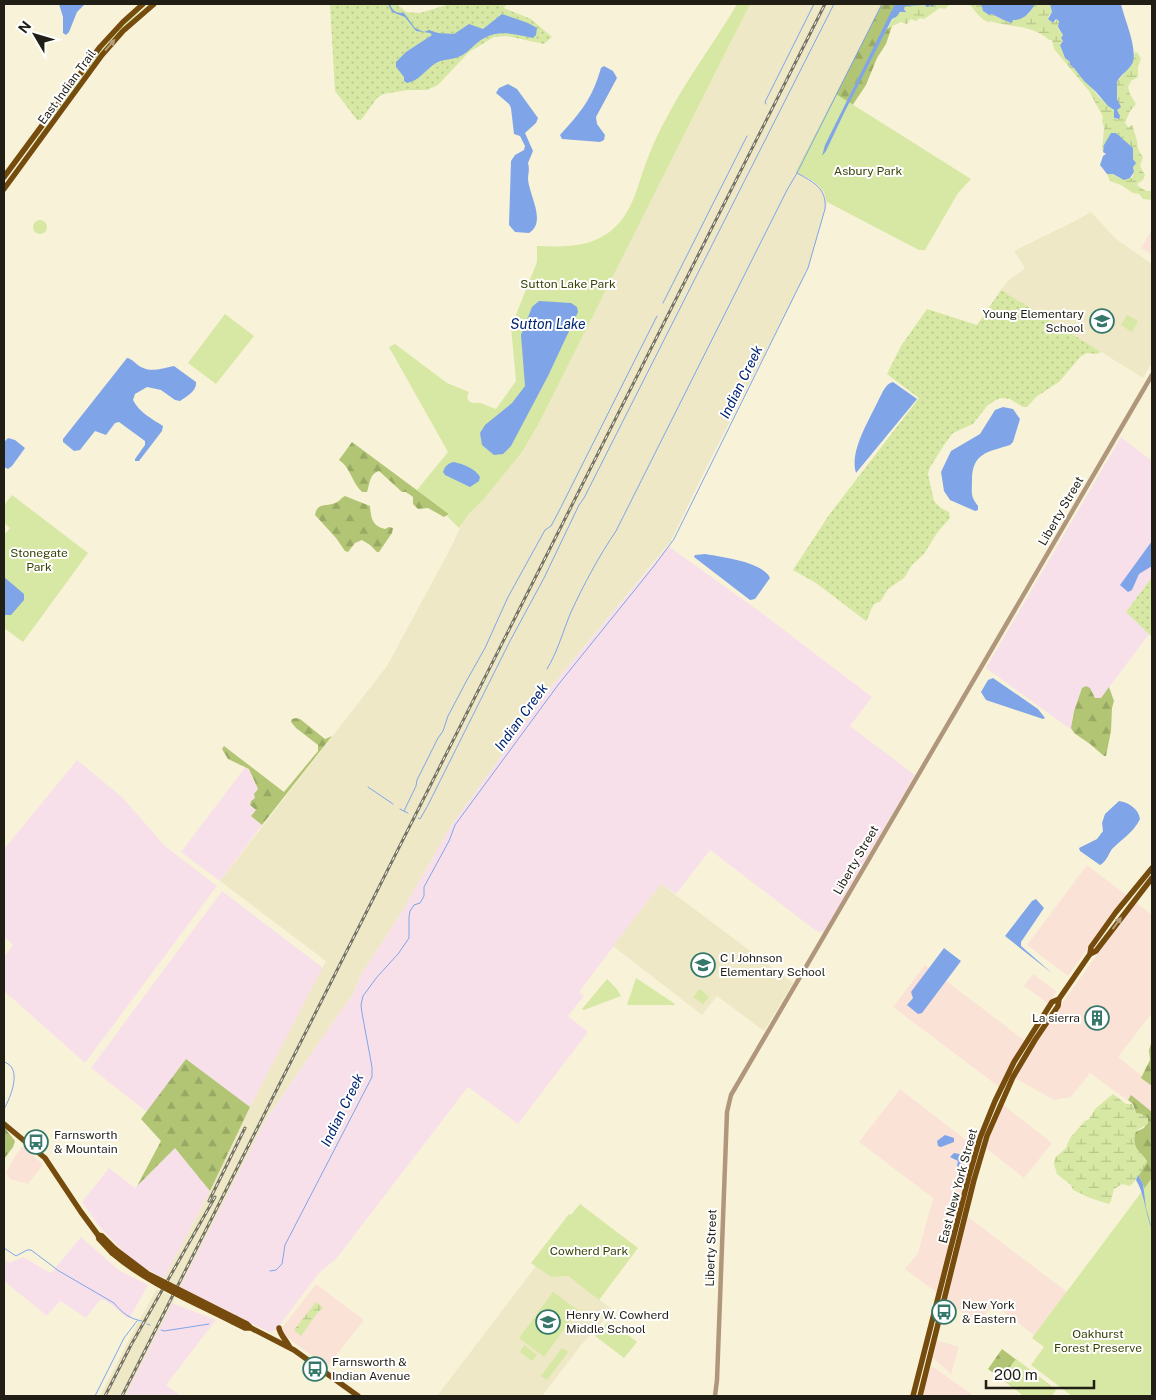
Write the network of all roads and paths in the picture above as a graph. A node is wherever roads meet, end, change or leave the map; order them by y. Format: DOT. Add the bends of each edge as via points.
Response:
graph roads {
  1 [pos="143,4"];
  2 [pos="154,4"];
  3 [pos="4,177"];
  4 [pos="4,189"];
  5 [pos="1152,375"];
  6 [pos="1152,868"];
  7 [pos="1152,878"];
  8 [pos="1090,954"];
  9 [pos="1059,999"];
  10 [pos="4,1124"];
  11 [pos="279,1328"];
  12 [pos="290,1348"];
  13 [pos="358,1396"];
  14 [pos="715,1396"];
  15 [pos="913,1396"];
  16 [pos="920,1396"];
  1 -- 3 [label="main road, East Indian Trail" via="100,47"];
  4 -- 2 [label="main road, East Indian Trail, one-way" via="102,55"];
  5 -- 14 [label="street, Liberty Street" via="731,1094 727,1112"];
  6 -- 8 [label="main road, East New York Street" via="1096,939"];
  8 -- 7 [label="main road, East New York Street, one-way" via="1096,951"];
  8 -- 9 [label="main road, East New York Street"];
  9 -- 15 [label="main road, East New York Street" via="1052,1002 1019,1054 980,1138"];
  9 -- 16 [label="main road, East New York Street" via="1058,1006 1013,1077 987,1136"];
  10 -- 12 [label="main road, bridge" via="45,1158 99,1239 129,1266 153,1282"];
  11 -- 12 [label="main road"];
  12 -- 13 [label="main road"];
}
